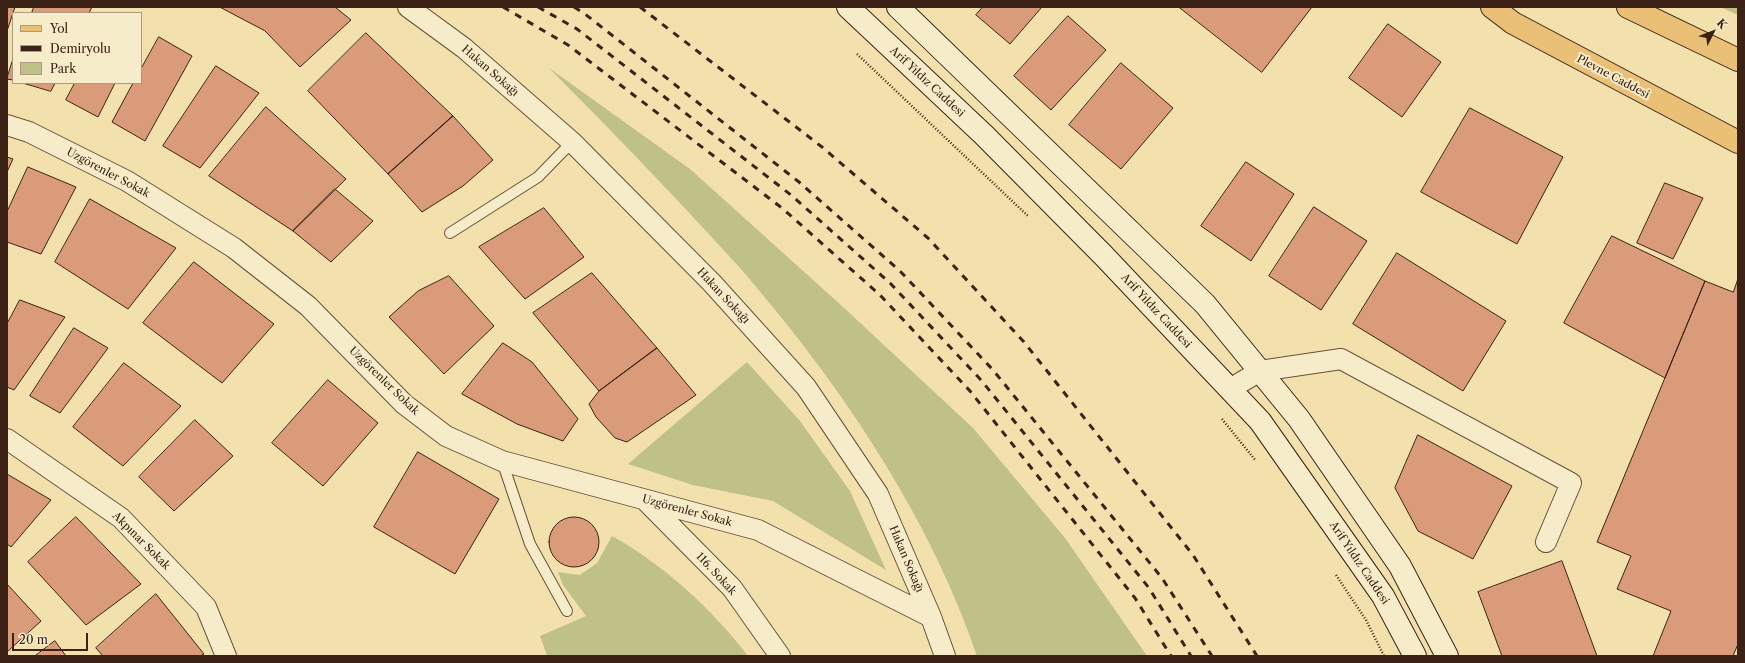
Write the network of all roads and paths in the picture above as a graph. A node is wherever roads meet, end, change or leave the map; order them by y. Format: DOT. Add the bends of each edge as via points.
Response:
graph roads {
  1 [pos="408,7"];
  2 [pos="848,7"];
  3 [pos="898,7"];
  4 [pos="1492,7"];
  5 [pos="1628,7"];
  6 [pos="857,54"];
  7 [pos="1738,60"];
  8 [pos="7,125"];
  9 [pos="572,142"];
  10 [pos="1738,142"];
  11 [pos="1029,218"];
  12 [pos="450,233"];
  13 [pos="1260,371"];
  14 [pos="1230,389"];
  15 [pos="1221,418"];
  16 [pos="7,439"];
  17 [pos="502,461"];
  18 [pos="1260,466"];
  19 [pos="644,499"];
  20 [pos="1546,542"];
  21 [pos="1336,574"];
  22 [pos="567,611"];
  23 [pos="931,617"];
  24 [pos="226,656"];
  25 [pos="780,656"];
  26 [pos="945,656"];
  27 [pos="1384,656"];
  28 [pos="1414,656"];
  29 [pos="1448,656"];
  1 -- 9 [label="street, Hakan Sokağı" via="464,48"];
  2 -- 14 [label="main road, Arif Yıldız Caddesi" via="984,135 1104,256"];
  3 -- 13 [label="main road" via="1205,304"];
  4 -- 10 [label="main road, Plevne Caddesi" via="1513,23 1578,59"];
  5 -- 7 [label="main road"];
  6 -- 11 [label="path"];
  8 -- 17 [label="street, Uzgörenler Sokak" via="29,132 127,180 234,248 308,306 404,404 446,436"];
  9 -- 12 [label="lane" via="538,177"];
  9 -- 23 [label="street, Hakan Sokağı" via="712,283 806,387 878,494"];
  13 -- 14 [label="street"];
  13 -- 20 [label="street" via="1340,359 1571,483"];
  13 -- 29 [label="main road" via="1299,419 1400,566"];
  14 -- 28 [label="main road, Arif Yıldız Caddesi" via="1260,421 1383,596"];
  15 -- 18 [label="path"];
  16 -- 24 [label="street, Akpınar Sokak" via="121,518 206,607"];
  17 -- 19 [label="street, Uzgörenler Sokak"];
  17 -- 22 [label="lane" via="530,544"];
  19 -- 23 [label="street, Uzgörenler Sokak" via="758,530"];
  19 -- 25 [label="street, 116. Sokak" via="732,588"];
  21 -- 27 [label="path" via="1366,620"];
  23 -- 26 [label="street, Hakan Sokağı"];
}
